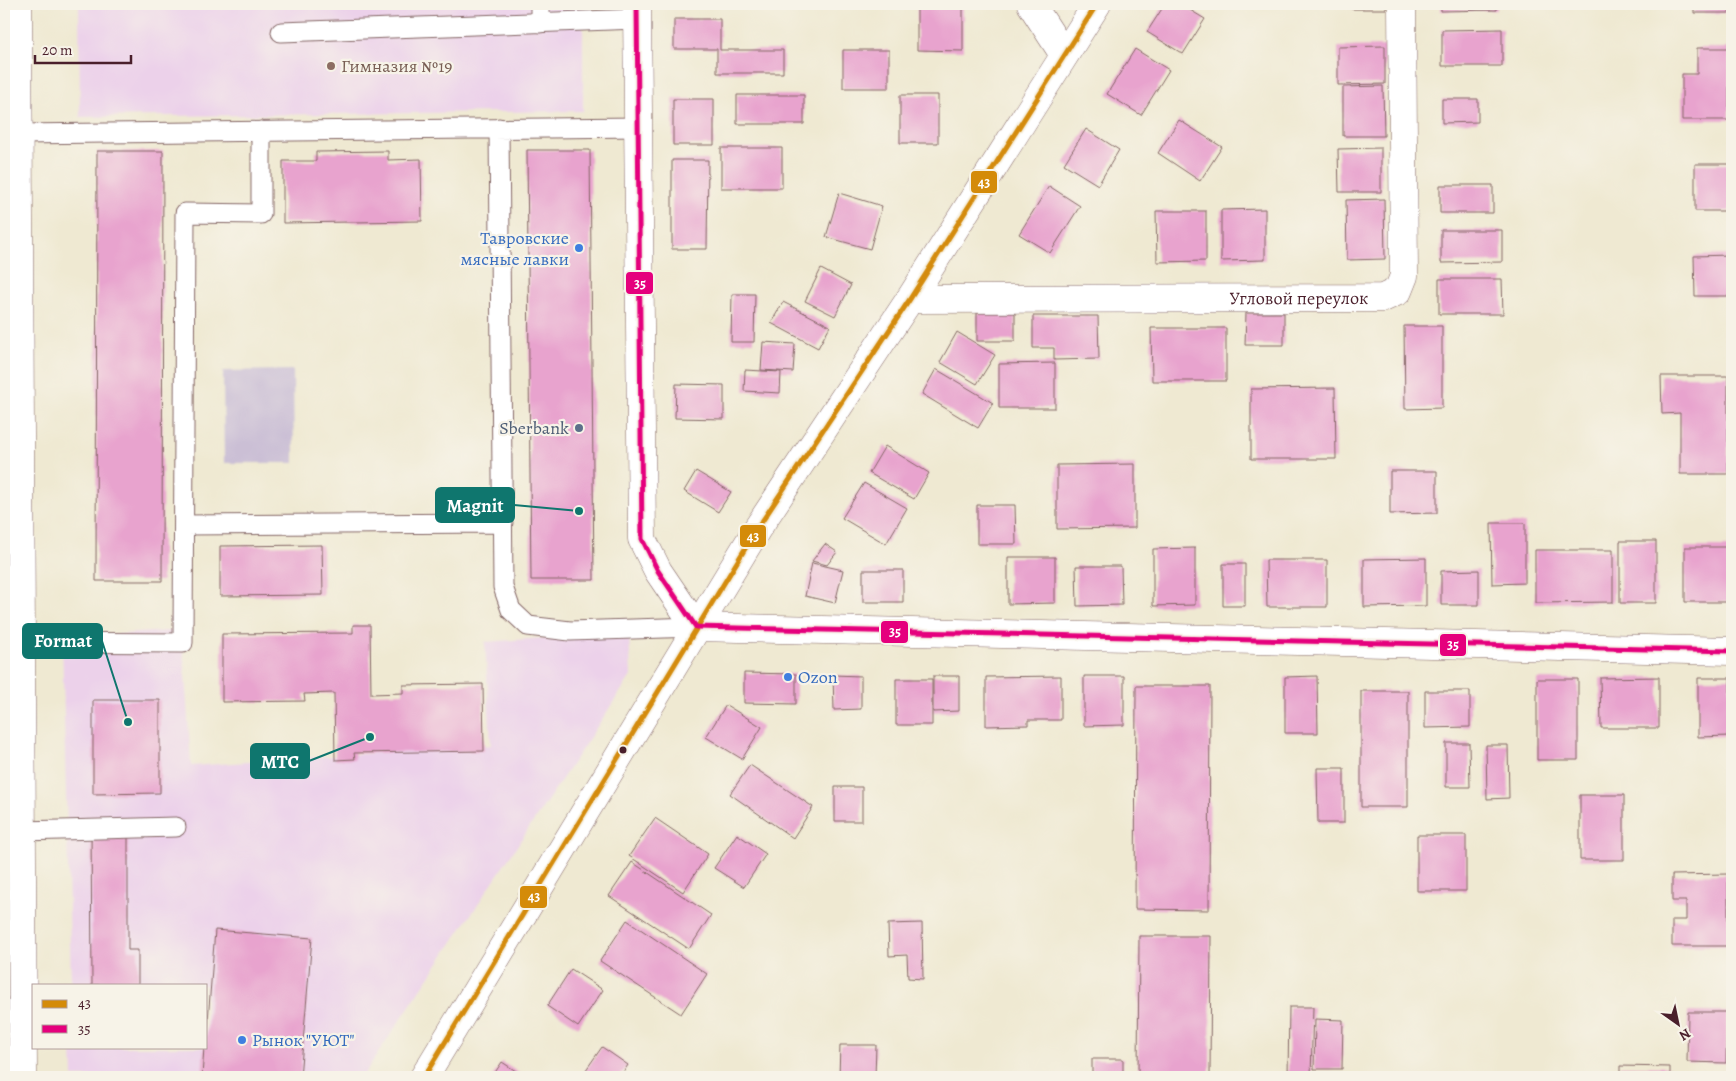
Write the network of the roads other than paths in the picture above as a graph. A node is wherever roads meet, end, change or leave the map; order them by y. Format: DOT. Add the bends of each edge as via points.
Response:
graph roads {
  1 [pos="18,4"];
  2 [pos="540,4"];
  3 [pos="1031,4"];
  4 [pos="1096,4"];
  5 [pos="1402,4"];
  6 [pos="637,12"];
  7 [pos="540,23"];
  8 [pos="281,32"];
  9 [pos="1064,56"];
  10 [pos="640,127"];
  11 [pos="500,128"];
  12 [pos="262,131"];
  13 [pos="19,134"];
  14 [pos="910,300"];
  15 [pos="503,523"];
  16 [pos="184,524"];
  17 [pos="696,627"];
  18 [pos="20,642"];
  19 [pos="1732,650"];
  20 [pos="176,827"];
  21 [pos="22,831"];
  22 [pos="23,1077"];
  23 [pos="424,1077"];
  1 -- 13 [label="street"];
  2 -- 7 [label="lane"];
  3 -- 9 [label="street"];
  4 -- 9 [label="street"];
  5 -- 14 [label="street, Угловой переулок" via="1404,276 1398,291 1383,298"];
  6 -- 7 [label="lane"];
  6 -- 10 [label="street"];
  7 -- 8 [label="lane"];
  9 -- 14 [label="street"];
  10 -- 11 [label="lane"];
  10 -- 17 [label="street" via="642,539 658,571"];
  11 -- 12 [label="lane"];
  11 -- 15 [label="lane"];
  12 -- 13 [label="lane"];
  12 -- 16 [label="lane" via="261,214 185,213"];
  13 -- 18 [label="street"];
  14 -- 17 [label="street" via="757,529"];
  15 -- 16 [label="lane"];
  15 -- 17 [label="lane" via="503,587 511,610 528,626 570,631"];
  16 -- 18 [label="lane" via="183,643"];
  17 -- 19 [label="street"];
  17 -- 23 [label="street"];
  18 -- 21 [label="street" via="23,687"];
  20 -- 21 [label="lane"];
  21 -- 22 [label="street"];
}
